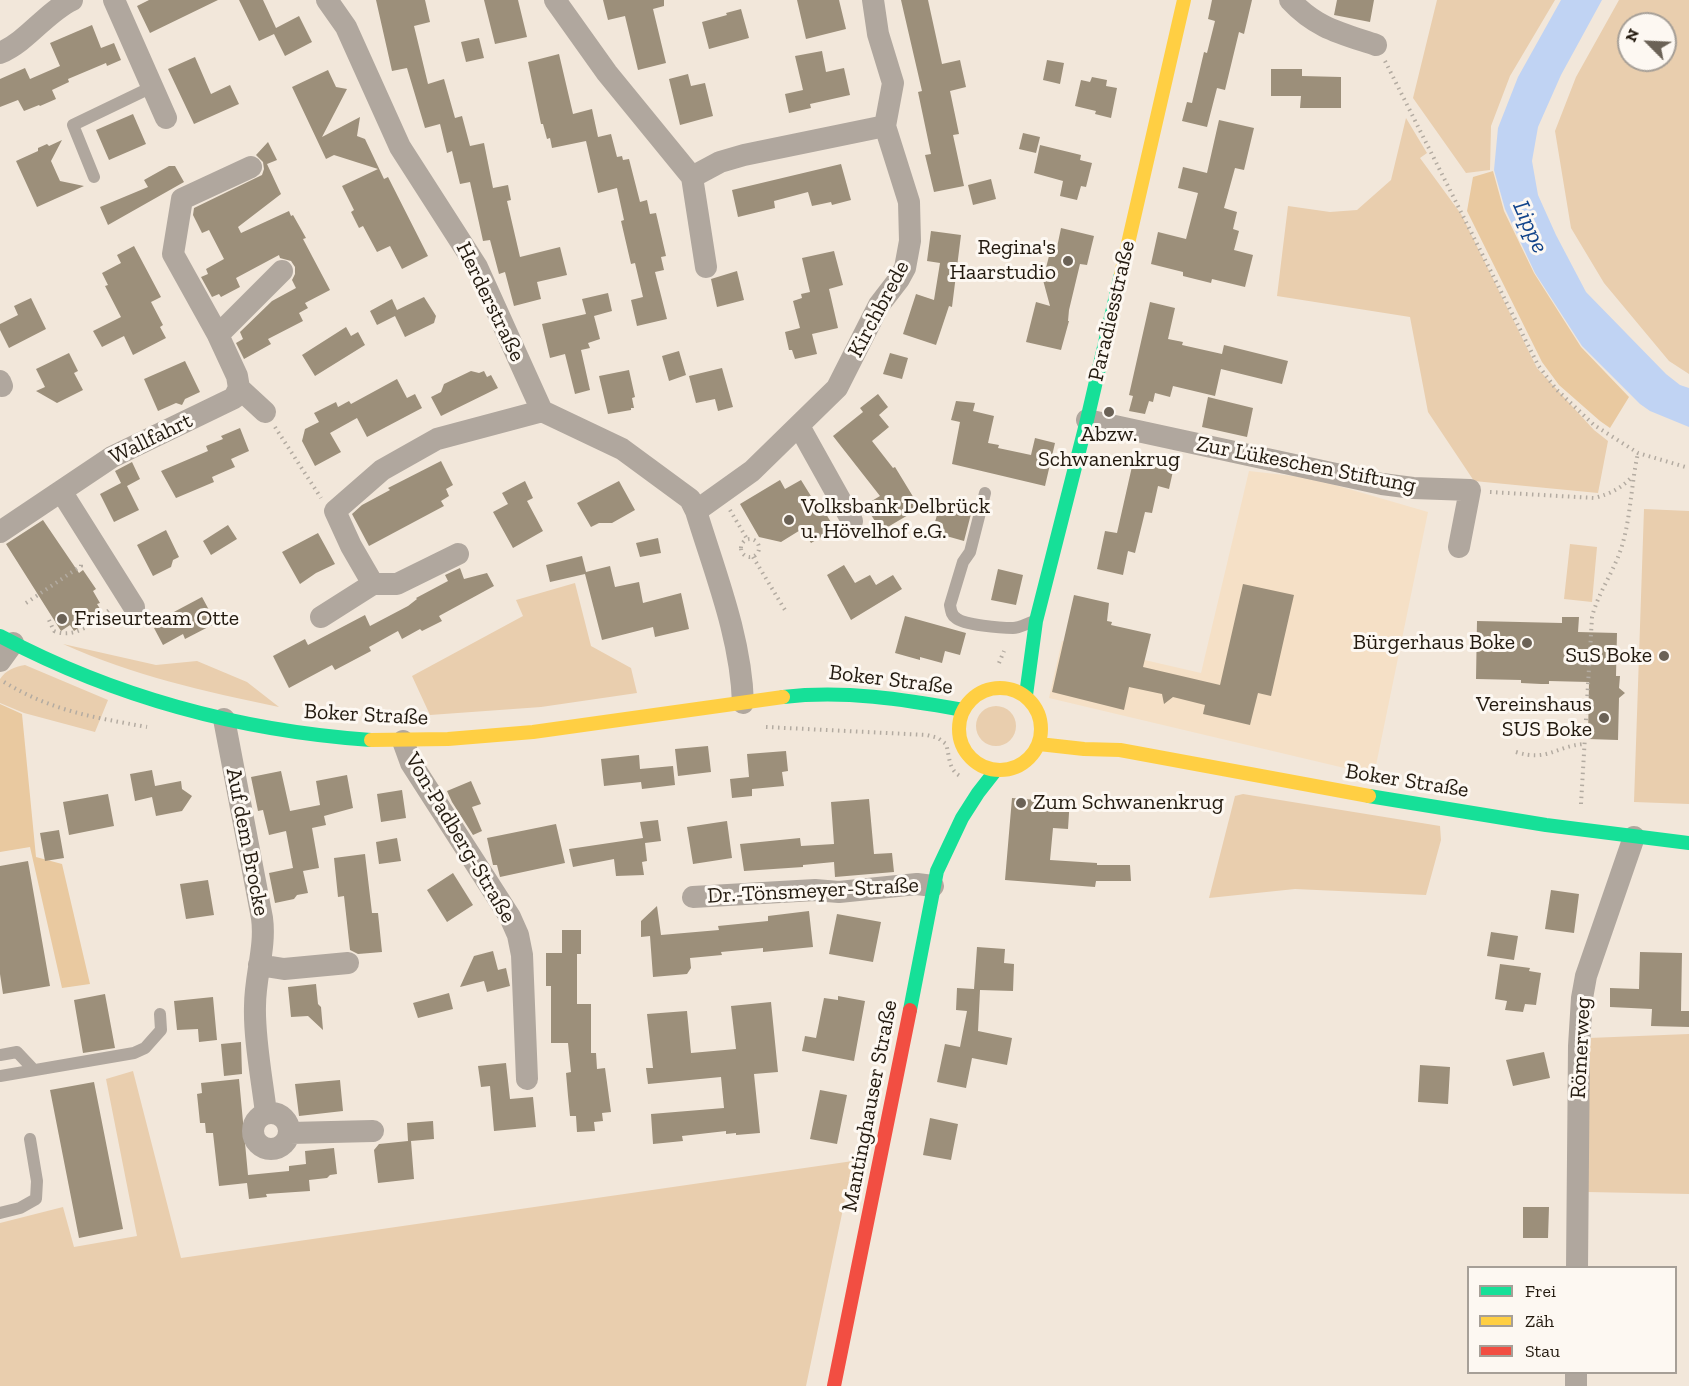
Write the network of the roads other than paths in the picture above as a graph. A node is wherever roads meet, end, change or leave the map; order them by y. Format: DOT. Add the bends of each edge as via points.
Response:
graph roads {
  1 [pos="72,0"];
  2 [pos="114,0"];
  3 [pos="327,0"];
  4 [pos="555,0"];
  5 [pos="873,0"];
  6 [pos="1184,0"];
  7 [pos="1290,0"];
  8 [pos="1376,45"];
  9 [pos="0,53"];
  10 [pos="152,87"];
  11 [pos="166,118"];
  12 [pos="885,126"];
  13 [pos="251,167"];
  14 [pos="94,177"];
  15 [pos="692,177"];
  16 [pos="706,267"];
  17 [pos="282,271"];
  18 [pos="218,334"];
  19 [pos="239,388"];
  20 [pos="542,411"];
  21 [pos="265,412"];
  22 [pos="1087,420"];
  23 [pos="799,426"];
  24 [pos="61,491"];
  25 [pos="985,493"];
  26 [pos="696,511"];
  27 [pos="852,521"];
  28 [pos="0,532"];
  29 [pos="1459,547"];
  30 [pos="458,554"];
  31 [pos="373,584"];
  32 [pos="131,602"];
  33 [pos="321,617"];
  34 [pos="1036,621"];
  35 [pos="6,639"];
  36 [pos="1020,648"];
  37 [pos="0,662"];
  38 [pos="1026,695"];
  39 [pos="743,703"];
  40 [pos="794,710"];
  41 [pos="963,710"];
  42 [pos="224,719"];
  43 [pos="1082,734"];
  44 [pos="403,741"];
  45 [pos="1039,744"];
  46 [pos="1120,750"];
  47 [pos="972,759"];
  48 [pos="996,770"];
  49 [pos="965,778"];
  50 [pos="960,796"];
  51 [pos="952,836"];
  52 [pos="1634,837"];
  53 [pos="1689,843"];
  54 [pos="933,886"];
  55 [pos="693,897"];
  56 [pos="348,963"];
  57 [pos="259,965"];
  58 [pos="160,1014"];
  59 [pos="0,1055"];
  60 [pos="34,1070"];
  61 [pos="0,1076"];
  62 [pos="527,1079"];
  63 [pos="266,1113"];
  64 [pos="373,1131"];
  65 [pos="290,1133"];
  66 [pos="30,1139"];
  67 [pos="0,1213"];
  68 [pos="1577,1266"];
  69 [pos="834,1386"];
  1 -- 9 [label="street" via="61,5 14,47"];
  2 -- 10 [label="street"];
  3 -- 20 [label="street, Herderstraße" via="346,27 400,147 477,267"];
  4 -- 15 [label="street" via="607,73"];
  5 -- 12 [label="street, Kirchbrede" via="878,34 893,83"];
  6 -- 22 [label="main road, Paradiesstraße"];
  7 -- 8 [label="street" via="1312,21"];
  10 -- 11 [label="street"];
  10 -- 14 [label="lane" via="73,125"];
  12 -- 15 [label="street" via="744,155"];
  12 -- 23 [label="street, Kirchbrede" via="909,202 910,241 905,268 879,305 837,388"];
  13 -- 18 [label="street" via="182,199 173,254"];
  15 -- 16 [label="street"];
  17 -- 18 [label="street"];
  18 -- 19 [label="street"];
  19 -- 21 [label="street"];
  19 -- 24 [label="street, Wallfahrt" via="234,398 112,457"];
  20 -- 26 [label="street" via="622,449 690,499"];
  20 -- 31 [label="street" via="437,439 382,470 335,511"];
  22 -- 29 [label="street, Zur Lükeschen Stiftung" via="1382,484 1470,490"];
  22 -- 34 [label="main road, Paradiesstraße"];
  23 -- 26 [label="street, Kirchbrede" via="752,471"];
  23 -- 27 [label="street"];
  24 -- 28 [label="street, Wallfahrt"];
  24 -- 32 [label="street"];
  25 -- 34 [label="lane" via="951,612 962,621 1005,627"];
  26 -- 39 [label="street" via="735,638"];
  30 -- 31 [label="street" via="397,584"];
  31 -- 33 [label="street"];
  34 -- 36 [label="main road, Paradiesstraße"];
  34 -- 38 [label="main road, Paradiesstraße"];
  35 -- 37 [label="street"];
  35 -- 42 [label="main road, Boker Straße" via="113,688"];
  38 -- 41 [label="main road" via="1002,682 972,698"];
  38 -- 45 [label="main road" via="1048,724"];
  39 -- 40 [label="main road, Boker Straße"];
  39 -- 41 [label="main road, Boker Straße" via="811,693 844,693"];
  39 -- 44 [label="main road, Boker Straße" via="549,731"];
  41 -- 47 [label="main road" via="953,728"];
  42 -- 44 [label="main road, Boker Straße" via="313,735"];
  42 -- 57 [label="street, Auf dem Brocke" via="262,918"];
  43 -- 46 [label="main road, Boker Straße"];
  44 -- 62 [label="street, Von-Padberg-Straße" via="411,763 518,935"];
  45 -- 46 [label="main road, Boker Straße"];
  45 -- 48 [label="main road" via="1022,765"];
  46 -- 52 [label="main road, Boker Straße" via="1339,791"];
  47 -- 48 [label="main road"];
  47 -- 49 [label="main road"];
  48 -- 51 [label="main road, Mantinghauser Straße" via="983,784"];
  50 -- 51 [label="main road, Mantinghauser Straße"];
  51 -- 54 [label="main road, Mantinghauser Straße"];
  52 -- 53 [label="main road, Boker Straße"];
  52 -- 68 [label="street, Römerweg" via="1582,998"];
  54 -- 55 [label="street, Dr.-Tönsmeyer-Straße"];
  54 -- 69 [label="main road, Mantinghauser Straße"];
  56 -- 57 [label="street" via="284,969"];
  57 -- 63 [label="street, Auf dem Brocke" via="255,1010"];
  58 -- 60 [label="lane" via="161,1030 134,1053"];
  59 -- 60 [label="lane" via="17,1053"];
  60 -- 61 [label="lane"];
  63 -- 65 [label="street" via="283,1117"];
  63 -- 65 [label="street" via="254,1123 254,1139 260,1145 266,1149 282,1146"];
  64 -- 65 [label="street"];
  66 -- 67 [label="lane" via="38,1180 36,1199"];
}
